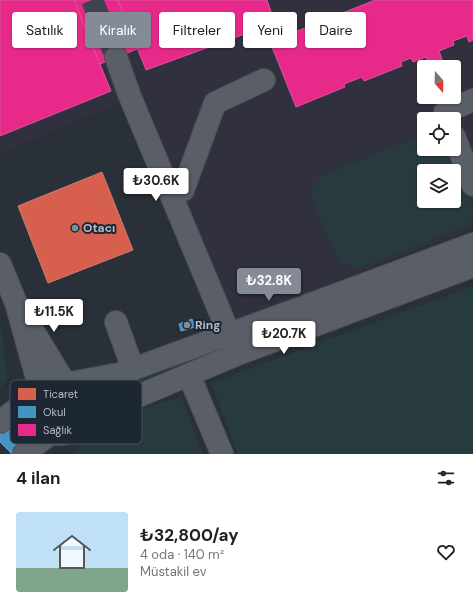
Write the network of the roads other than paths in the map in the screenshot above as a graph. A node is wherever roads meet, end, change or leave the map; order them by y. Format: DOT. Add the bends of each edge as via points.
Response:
graph roads {
  1 [pos="116,57"];
  2 [pos="264,80"];
  3 [pos="473,100"];
  4 [pos="445,112"];
  5 [pos="461,154"];
  6 [pos="473,185"];
  7 [pos="171,194"];
  8 [pos="473,244"];
  9 [pos="0,264"];
  10 [pos="473,266"];
  11 [pos="16,303"];
  12 [pos="116,322"];
  13 [pos="230,334"];
  14 [pos="238,354"];
  15 [pos="133,369"];
  16 [pos="189,375"];
  17 [pos="35,380"];
  18 [pos="66,380"];
  19 [pos="80,380"];
  20 [pos="142,395"];
  21 [pos="10,414"];
  22 [pos="0,422"];
  23 [pos="37,444"];
  24 [pos="24,454"];
  25 [pos="222,454"];
  1 -- 7 [label="street"];
  2 -- 7 [label="street" via="215,103 183,190"];
  3 -- 4 [label="street"];
  5 -- 6 [label="street"];
  7 -- 13 [label="street"];
  8 -- 13 [label="street"];
  9 -- 11 [label="street"];
  10 -- 14 [label="street"];
  11 -- 17 [label="street"];
  11 -- 18 [label="street"];
  12 -- 15 [label="street"];
  13 -- 14 [label="street"];
  13 -- 15 [label="street"];
  14 -- 16 [label="street"];
  15 -- 19 [label="street" via="119,374"];
  16 -- 20 [label="street"];
  16 -- 25 [label="street"];
  21 -- 22 [label="street"];
  23 -- 24 [label="street"];
}
